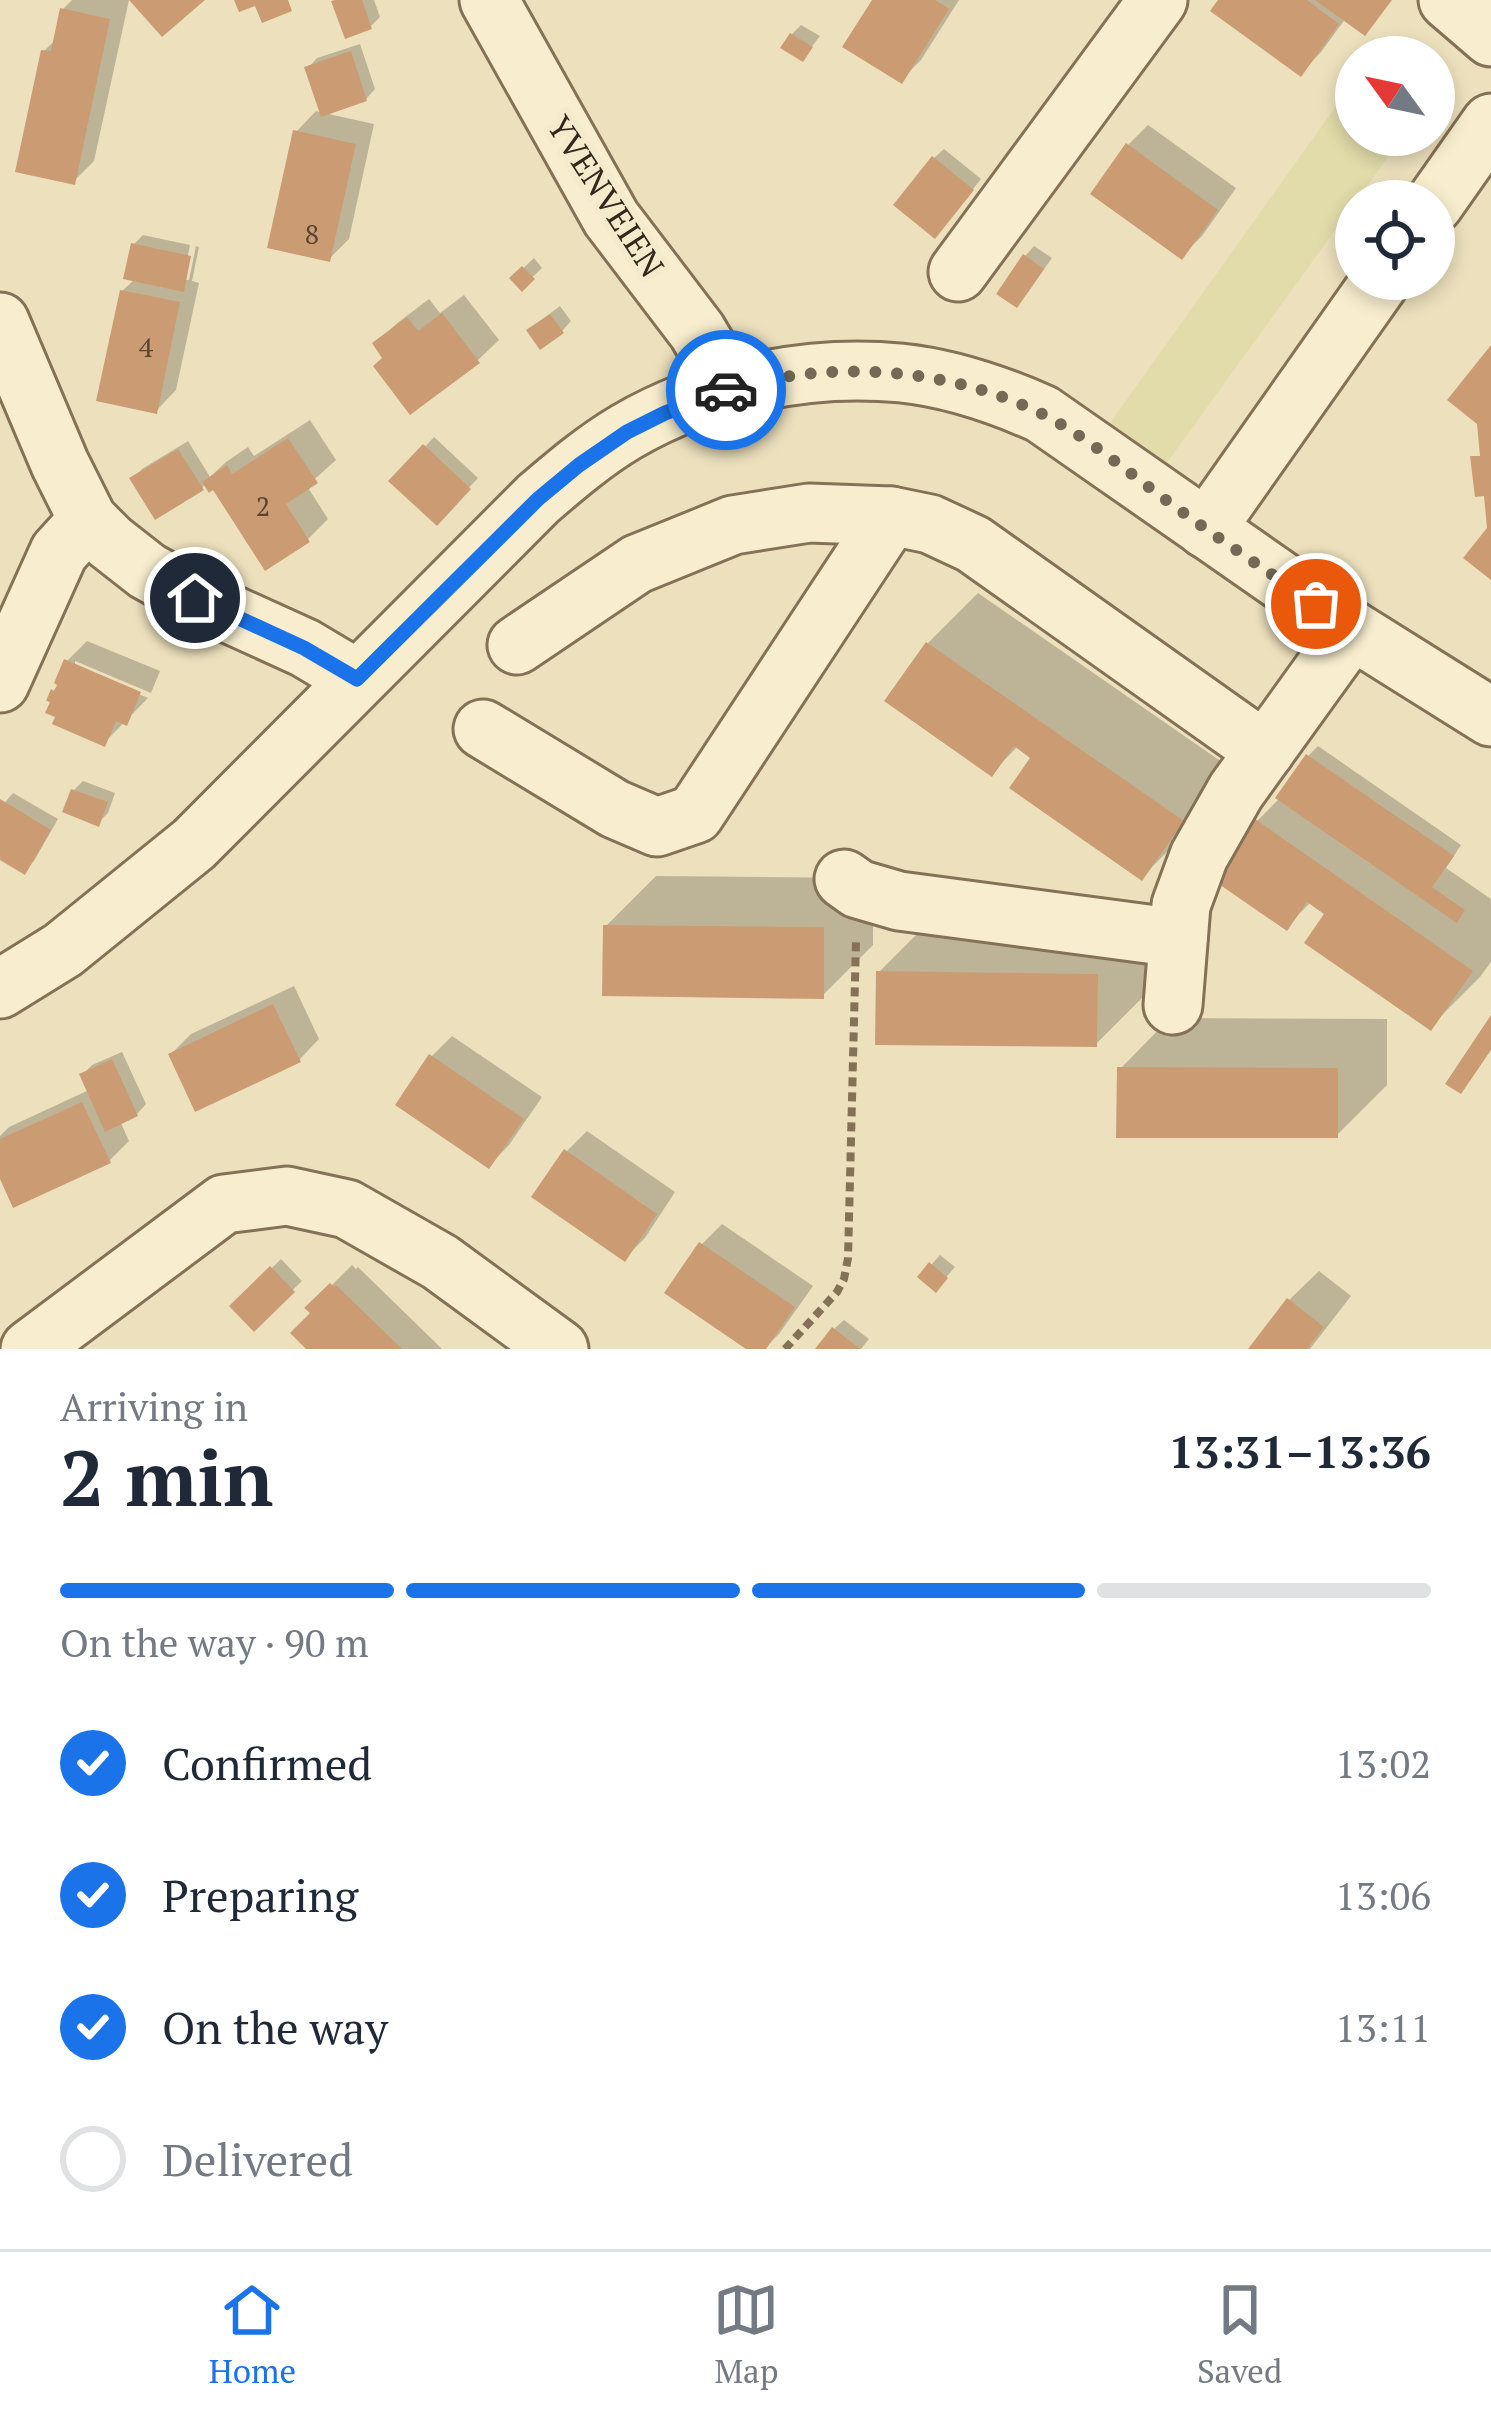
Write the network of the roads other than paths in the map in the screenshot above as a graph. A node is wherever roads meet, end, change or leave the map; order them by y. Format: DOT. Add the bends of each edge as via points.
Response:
graph roads {
  1 [pos="489,0"];
  2 [pos="1158,0"];
  3 [pos="1448,0"];
  4 [pos="1491,38"];
  5 [pos="1491,123"];
  6 [pos="1451,180"];
  7 [pos="958,272"];
  8 [pos="1367,300"];
  9 [pos="0,322"];
  10 [pos="731,388"];
  11 [pos="890,516"];
  12 [pos="88,520"];
  13 [pos="1206,529"];
  14 [pos="1352,630"];
  15 [pos="517,645"];
  16 [pos="357,679"];
  17 [pos="0,683"];
  18 [pos="1491,717"];
  19 [pos="483,729"];
  20 [pos="1264,751"];
  21 [pos="851,884"];
  22 [pos="1178,938"];
  23 [pos="0,989"];
  24 [pos="1173,1005"];
  25 [pos="30,1349"];
  26 [pos="559,1349"];
  1 -- 10 [label="street, YVENVEIEN" via="611,218"];
  2 -- 7 [label="street"];
  3 -- 4 [label="street"];
  5 -- 6 [label="street"];
  8 -- 13 [label="street"];
  9 -- 12 [label="street"];
  10 -- 13 [label="street" via="847,371 901,373 1000,396 1042,414"];
  10 -- 16 [label="street" via="646,423 579,465"];
  11 -- 15 [label="street" via="809,513 733,525 637,564"];
  11 -- 19 [label="street" via="695,814 657,827"];
  11 -- 20 [label="street" via="973,544"];
  12 -- 16 [label="street" via="148,571"];
  12 -- 17 [label="street" via="59,552"];
  13 -- 14 [label="street"];
  14 -- 18 [label="street"];
  14 -- 20 [label="street"];
  16 -- 23 [label="street" via="194,844 63,950"];
  20 -- 22 [label="street" via="1199,856"];
  21 -- 22 [label="street" via="898,901"];
  22 -- 24 [label="street"];
  25 -- 26 [label="street" via="224,1204 287,1196 347,1209 440,1262"];
}
